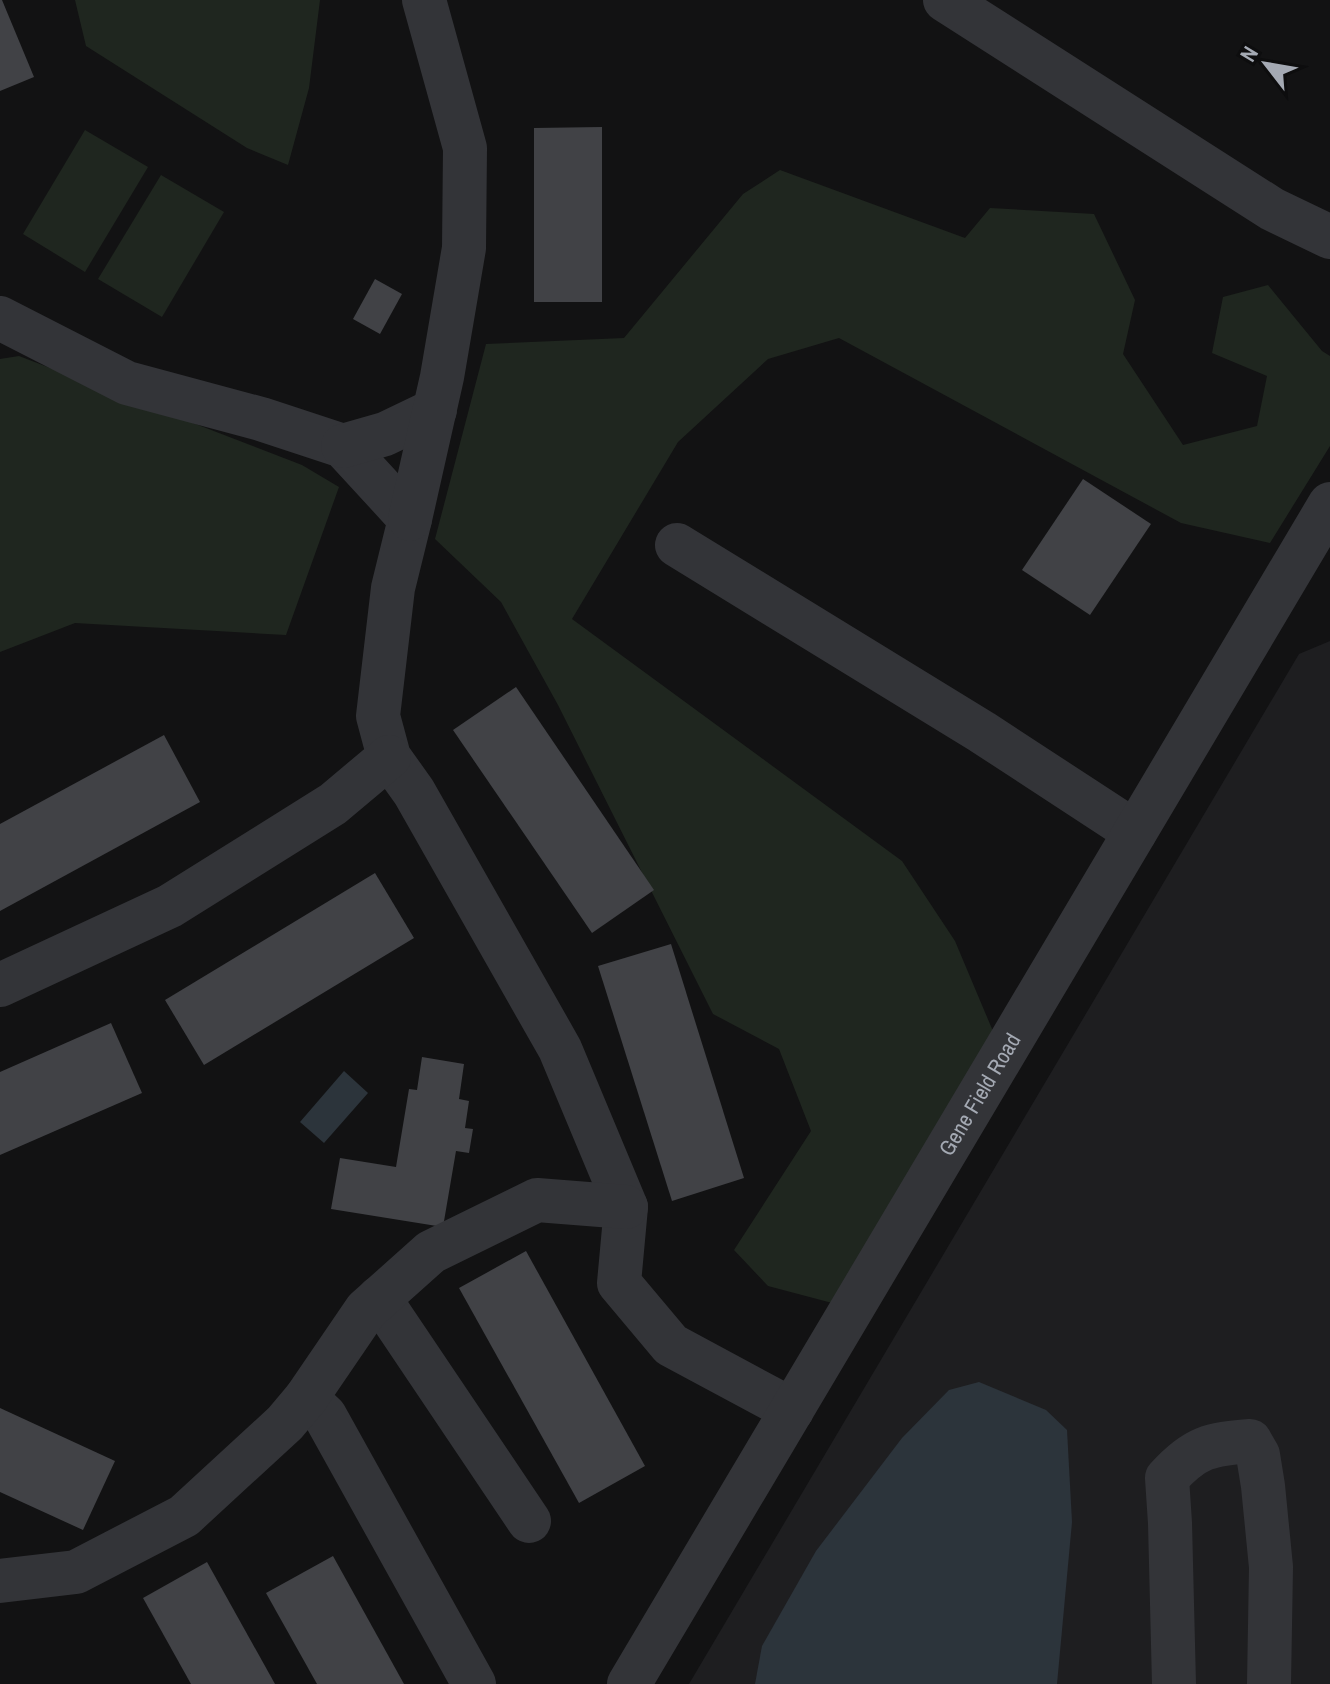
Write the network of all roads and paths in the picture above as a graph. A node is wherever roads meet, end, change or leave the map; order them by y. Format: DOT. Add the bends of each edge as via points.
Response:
graph roads {
  1 [pos="424,0"];
  2 [pos="945,0"];
  3 [pos="1330,237"];
  4 [pos="0,318"];
  5 [pos="435,410"];
  6 [pos="343,446"];
  7 [pos="1330,504"];
  8 [pos="410,519"];
  9 [pos="677,545"];
  10 [pos="389,757"];
  11 [pos="1135,832"];
  12 [pos="0,985"];
  13 [pos="626,1207"];
  14 [pos="379,1298"];
  15 [pos="306,1398"];
  16 [pos="792,1410"];
  17 [pos="529,1521"];
  18 [pos="0,1581"];
  19 [pos="474,1684"];
  20 [pos="629,1684"];
  21 [pos="1174,1684"];
  22 [pos="1269,1684"];
  1 -- 5 [label="street" via="465,148 464,248"];
  2 -- 3 [label="street" via="1272,209"];
  4 -- 6 [label="street" via="127,383"];
  5 -- 6 [label="street" via="385,434"];
  5 -- 8 [label="street"];
  6 -- 8 [label="street"];
  7 -- 11 [label="street, Gene Field Road"];
  8 -- 10 [label="street" via="393,588 379,695 378,716"];
  9 -- 11 [label="street"];
  10 -- 12 [label="street" via="333,804 170,906"];
  10 -- 13 [label="street" via="560,1049"];
  11 -- 16 [label="street, Gene Field Road"];
  13 -- 14 [label="street" via="537,1200 431,1252"];
  13 -- 16 [label="street" via="619,1283 671,1345"];
  14 -- 15 [label="street"];
  14 -- 17 [label="street"];
  15 -- 18 [label="street" via="184,1516 76,1572"];
  15 -- 19 [label="street" via="325,1416"];
  16 -- 20 [label="street, Gene Field Road"];
  21 -- 22 [label="street" via="1167,1478 1183,1460 1212,1444 1250,1441 1258,1455 1271,1567"];
}
